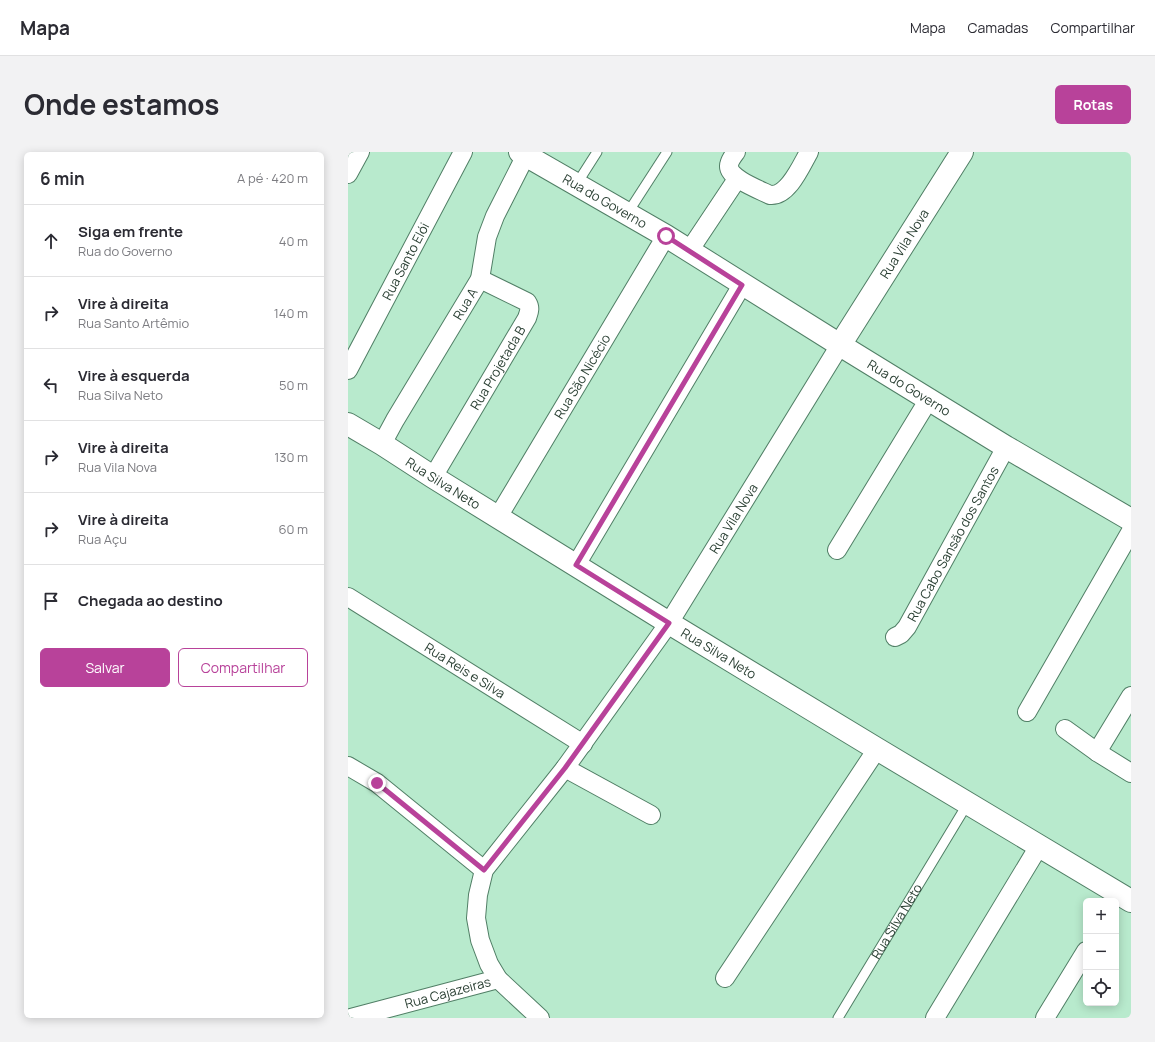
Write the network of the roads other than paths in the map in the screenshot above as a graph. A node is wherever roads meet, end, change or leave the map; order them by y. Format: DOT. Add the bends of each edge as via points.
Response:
graph roads {
  1 [pos="360,152"];
  2 [pos="462,152"];
  3 [pos="597,152"];
  4 [pos="667,152"];
  5 [pos="736,152"];
  6 [pos="809,152"];
  7 [pos="962,152"];
  8 [pos="523,154"];
  9 [pos="348,174"];
  10 [pos="737,179"];
  11 [pos="576,185"];
  12 [pos="627,214"];
  13 [pos="666,236"];
  14 [pos="689,251"];
  15 [pos="480,279"];
  16 [pos="742,285"];
  17 [pos="840,346"];
  18 [pos="348,370"];
  19 [pos="929,399"];
  20 [pos="348,424"];
  21 [pos="382,444"];
  22 [pos="1006,447"];
  23 [pos="433,477"];
  24 [pos="498,517"];
  25 [pos="1131,520"];
  26 [pos="1131,532"];
  27 [pos="837,550"];
  28 [pos="576,565"];
  29 [pos="348,597"];
  30 [pos="669,623"];
  31 [pos="895,637"];
  32 [pos="1131,696"];
  33 [pos="1027,712"];
  34 [pos="1065,729"];
  35 [pos="583,744"];
  36 [pos="877,749"];
  37 [pos="1096,752"];
  38 [pos="348,766"];
  39 [pos="565,768"];
  40 [pos="1131,773"];
  41 [pos="968,803"];
  42 [pos="651,815"];
  43 [pos="1039,846"];
  44 [pos="484,870"];
  45 [pos="1122,899"];
  46 [pos="1083,956"];
  47 [pos="725,978"];
  48 [pos="498,979"];
  49 [pos="351,1018"];
  50 [pos="540,1018"];
  51 [pos="838,1018"];
  52 [pos="935,1018"];
  53 [pos="1046,1018"];
  1 -- 9 [label="street"];
  2 -- 18 [label="street, Rua Santo Elói"];
  3 -- 11 [label="lane"];
  4 -- 12 [label="lane"];
  5 -- 10 [label="street" via="729,166 730,173"];
  6 -- 10 [label="street" via="787,189 776,196"];
  7 -- 17 [label="street, Rua Vila Nova"];
  8 -- 11 [label="street, Rua do Governo"];
  8 -- 15 [label="street, Rua A" via="492,223 484,250"];
  10 -- 14 [label="street"];
  11 -- 12 [label="street, Rua do Governo"];
  12 -- 13 [label="street, Rua do Governo"];
  13 -- 14 [label="street, Rua do Governo"];
  13 -- 24 [label="street, Rua São Nicécio"];
  14 -- 16 [label="street, Rua do Governo"];
  15 -- 21 [label="street, Rua A"];
  15 -- 23 [label="street, Rua Projetada B" via="527,302 529,312"];
  16 -- 17 [label="street, Rua do Governo"];
  16 -- 28 [label="street"];
  17 -- 19 [label="street, Rua do Governo"];
  17 -- 30 [label="street, Rua Vila Nova"];
  19 -- 22 [label="street, Rua do Governo"];
  19 -- 27 [label="street"];
  20 -- 21 [label="street, Rua Silva Neto"];
  21 -- 23 [label="street, Rua Silva Neto"];
  22 -- 25 [label="street, Rua do Governo"];
  22 -- 31 [label="street, Rua Cabo Sansão dos Santos" via="908,627"];
  23 -- 24 [label="street, Rua Silva Neto"];
  24 -- 28 [label="street, Rua Silva Neto"];
  26 -- 33 [label="street"];
  28 -- 30 [label="street, Rua Silva Neto"];
  29 -- 35 [label="street, Rua Reis e Silva"];
  30 -- 35 [label="street, Rua Vila Nova"];
  30 -- 36 [label="street, Rua Silva Neto"];
  32 -- 37 [label="street"];
  34 -- 37 [label="street"];
  35 -- 39 [label="street, Rua Vila Nova"];
  36 -- 41 [label="street, Rua Silva Neto"];
  36 -- 47 [label="street"];
  37 -- 40 [label="street"];
  38 -- 44 [label="street" via="377,783"];
  39 -- 42 [label="street"];
  39 -- 44 [label="street, Rua Vila Nova"];
  41 -- 43 [label="street, Rua Silva Neto"];
  41 -- 51 [label="lane, Rua Silva Neto"];
  43 -- 45 [label="street, Rua Silva Neto"];
  43 -- 52 [label="street"];
  44 -- 48 [label="street" via="476,918 480,940"];
  46 -- 53 [label="street"];
  48 -- 49 [label="street, Rua Cajazeiras"];
  48 -- 50 [label="street"];
}
